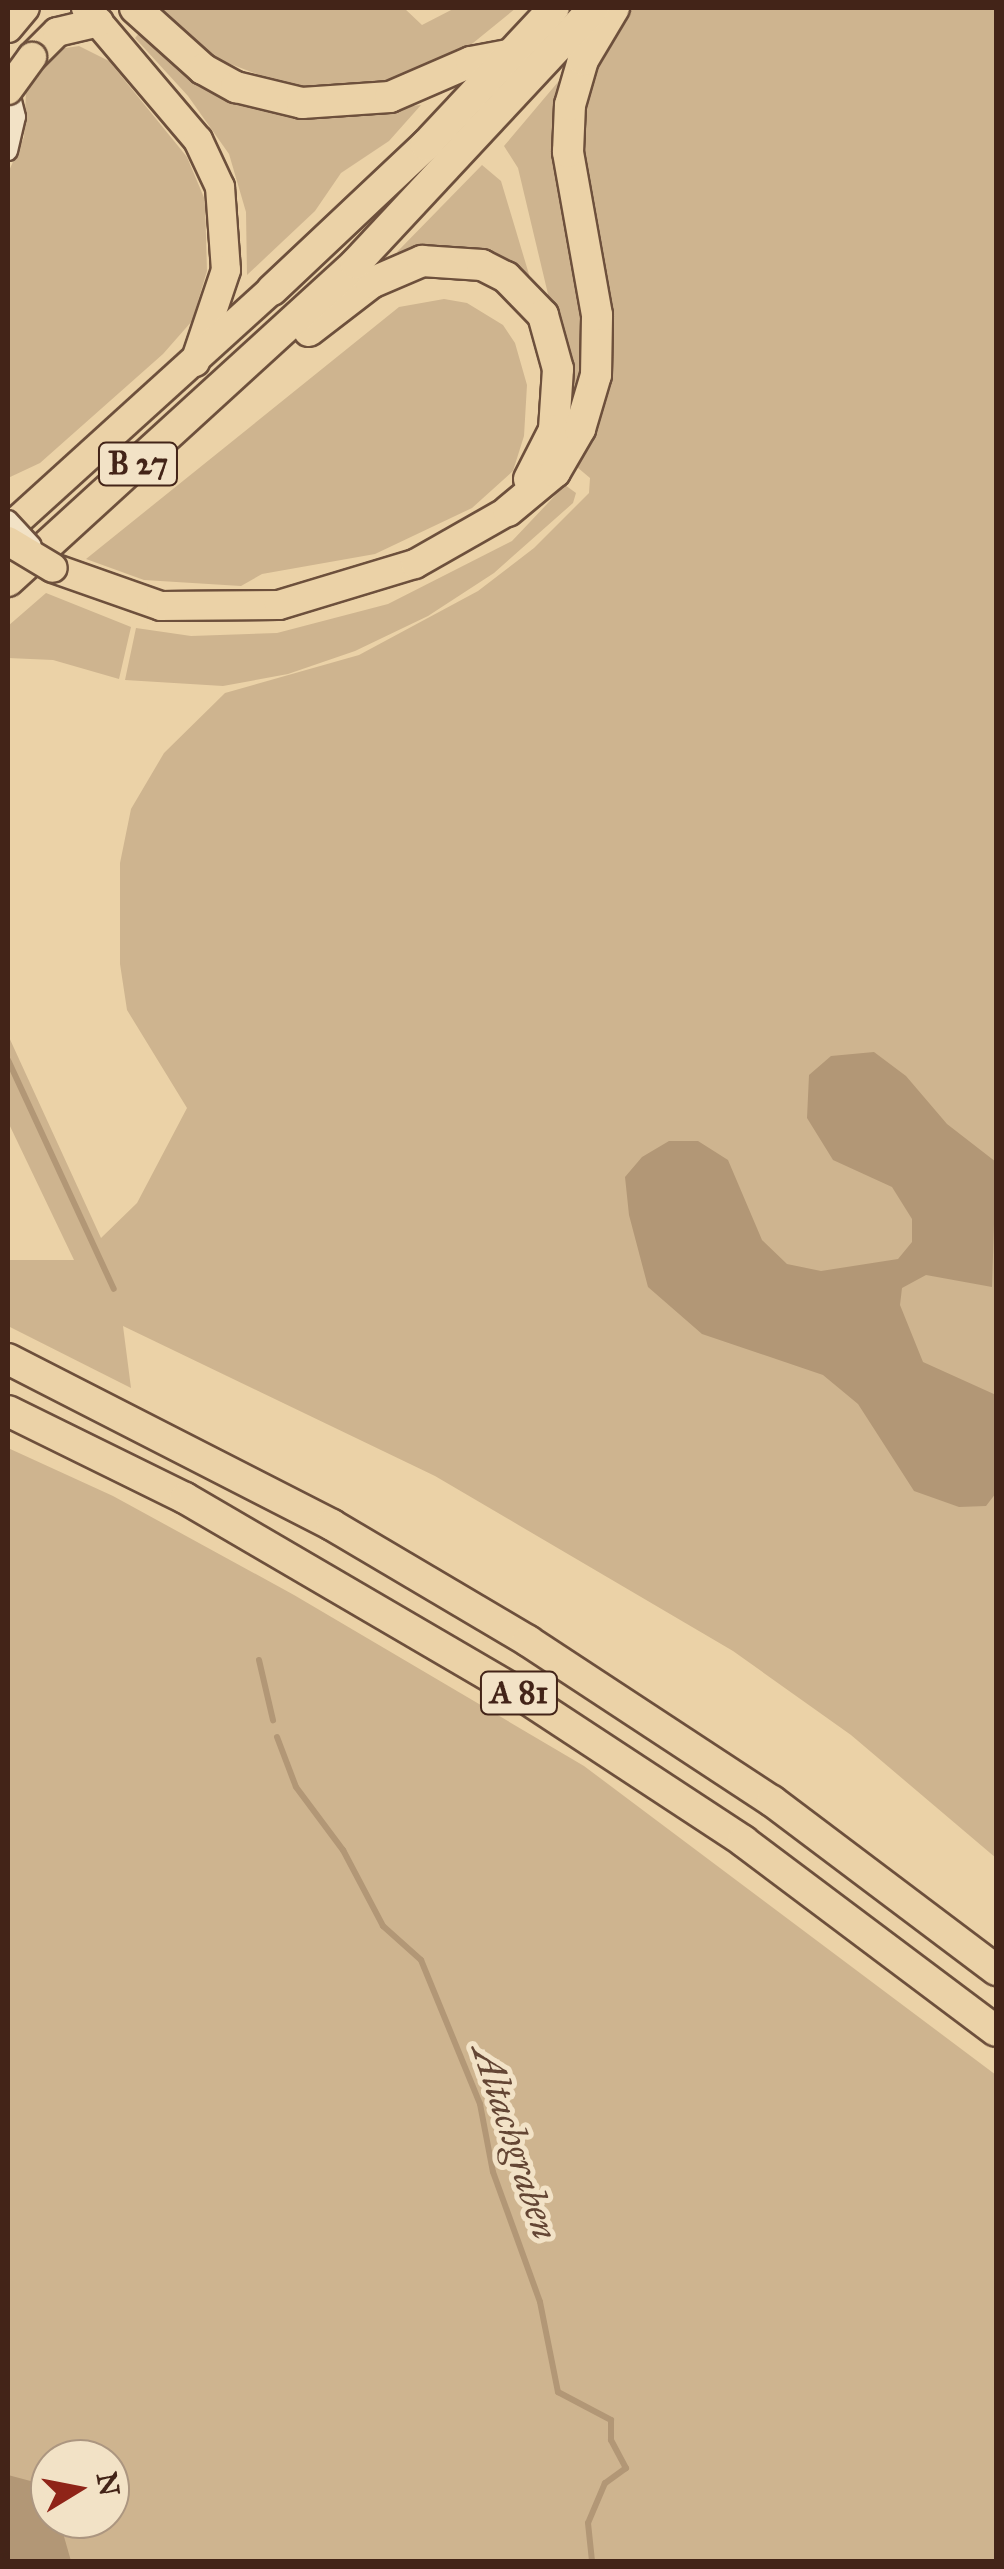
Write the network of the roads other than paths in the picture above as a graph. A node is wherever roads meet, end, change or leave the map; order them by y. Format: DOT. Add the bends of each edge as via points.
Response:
graph roads {
  1 [pos="13,8"];
  2 [pos="25,8"];
  3 [pos="135,8"];
  4 [pos="554,8"];
  5 [pos="594,8"];
  6 [pos="614,8"];
  7 [pos="93,15"];
  8 [pos="8,27"];
  9 [pos="513,54"];
  10 [pos="8,86"];
  11 [pos="8,151"];
  12 [pos="272,290"];
  13 [pos="269,347"];
  14 [pos="195,362"];
  15 [pos="508,511"];
  16 [pos="8,520"];
  17 [pos="8,529"];
  18 [pos="8,540"];
  19 [pos="53,568"];
  20 [pos="9,581"];
  21 [pos="8,1358"];
  22 [pos="8,1411"];
  23 [pos="996,1970"];
  24 [pos="996,2031"];
  1 -- 8 [label="main road"];
  2 -- 8 [label="main road"];
  3 -- 9 [label="highway" via="203,69 236,87 302,103 390,97 471,62"];
  4 -- 9 [label="highway, B 27"];
  5 -- 13 [label="highway, B 27" via="480,135"];
  6 -- 15 [label="highway" via="584,60 568,136 572,195 598,316 596,375 580,429 555,472"];
  7 -- 10 [label="main road, bridge" via="57,32"];
  7 -- 14 [label="main road" via="188,127 220,187 226,270"];
  9 -- 12 [label="highway, B 27"];
  10 -- 11 [label="street" via="16,117"];
  12 -- 14 [label="main road, B 27"];
  13 -- 15 [label="highway" via="318,328 371,283 422,261 482,264 506,277 544,315 558,369 554,430"];
  13 -- 20 [label="highway, B 27"];
  14 -- 17 [label="main road, B 27"];
  15 -- 19 [label="main road" via="415,564 322,597 206,610 115,595"];
  16 -- 19 [label="street, bridge"];
  18 -- 19 [label="main road, bridge"];
  21 -- 23 [label="highway, A 81" via="332,1525 528,1641 772,1801"];
  22 -- 24 [label="highway, A 81" via="185,1498 512,1689 743,1841"];
}
